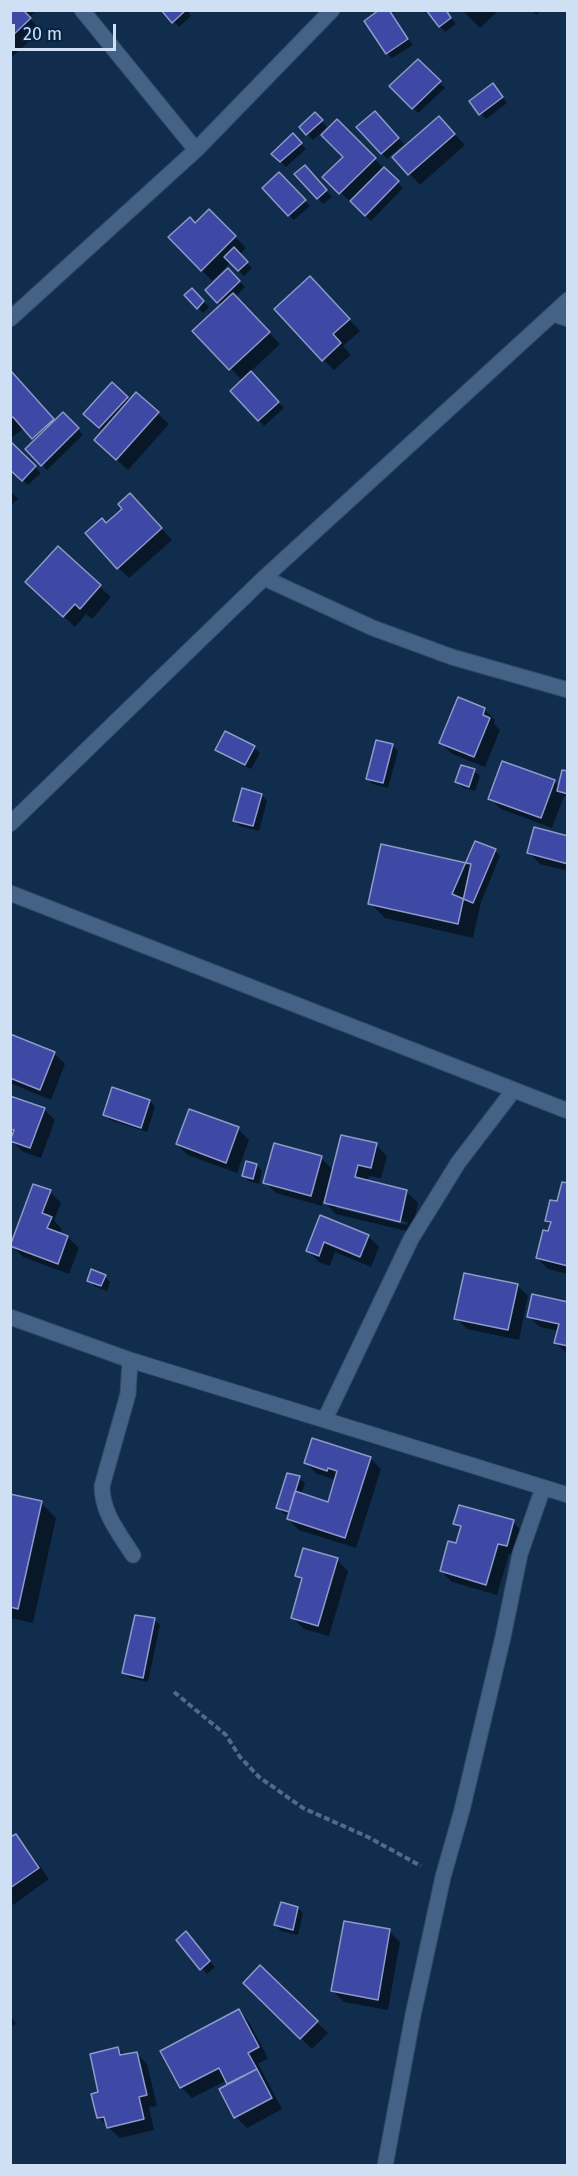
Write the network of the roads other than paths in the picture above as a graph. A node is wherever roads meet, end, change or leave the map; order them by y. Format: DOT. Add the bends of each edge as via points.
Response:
graph roads {
  1 [pos="82,10"];
  2 [pos="332,10"];
  3 [pos="196,150"];
  4 [pos="567,300"];
  5 [pos="553,314"];
  6 [pos="10,319"];
  7 [pos="567,319"];
  8 [pos="264,578"];
  9 [pos="567,690"];
  10 [pos="10,824"];
  11 [pos="10,893"];
  12 [pos="513,1091"];
  13 [pos="567,1112"];
  14 [pos="10,1317"];
  15 [pos="130,1360"];
  16 [pos="325,1419"];
  17 [pos="543,1488"];
  18 [pos="567,1495"];
  19 [pos="133,1555"];
  20 [pos="382,2165"];
  1 -- 3 [label="street"];
  2 -- 3 [label="street"];
  3 -- 6 [label="street"];
  4 -- 5 [label="street"];
  5 -- 7 [label="street"];
  5 -- 8 [label="street"];
  8 -- 9 [label="street" via="440,652"];
  8 -- 10 [label="street"];
  11 -- 12 [label="street"];
  12 -- 13 [label="street"];
  12 -- 16 [label="street" via="458,1163 411,1239"];
  14 -- 15 [label="street"];
  15 -- 16 [label="street"];
  15 -- 19 [label="street" via="128,1394 102,1486 102,1500"];
  16 -- 17 [label="street"];
  17 -- 18 [label="street"];
  17 -- 20 [label="street" via="520,1554 443,1877"];
}
